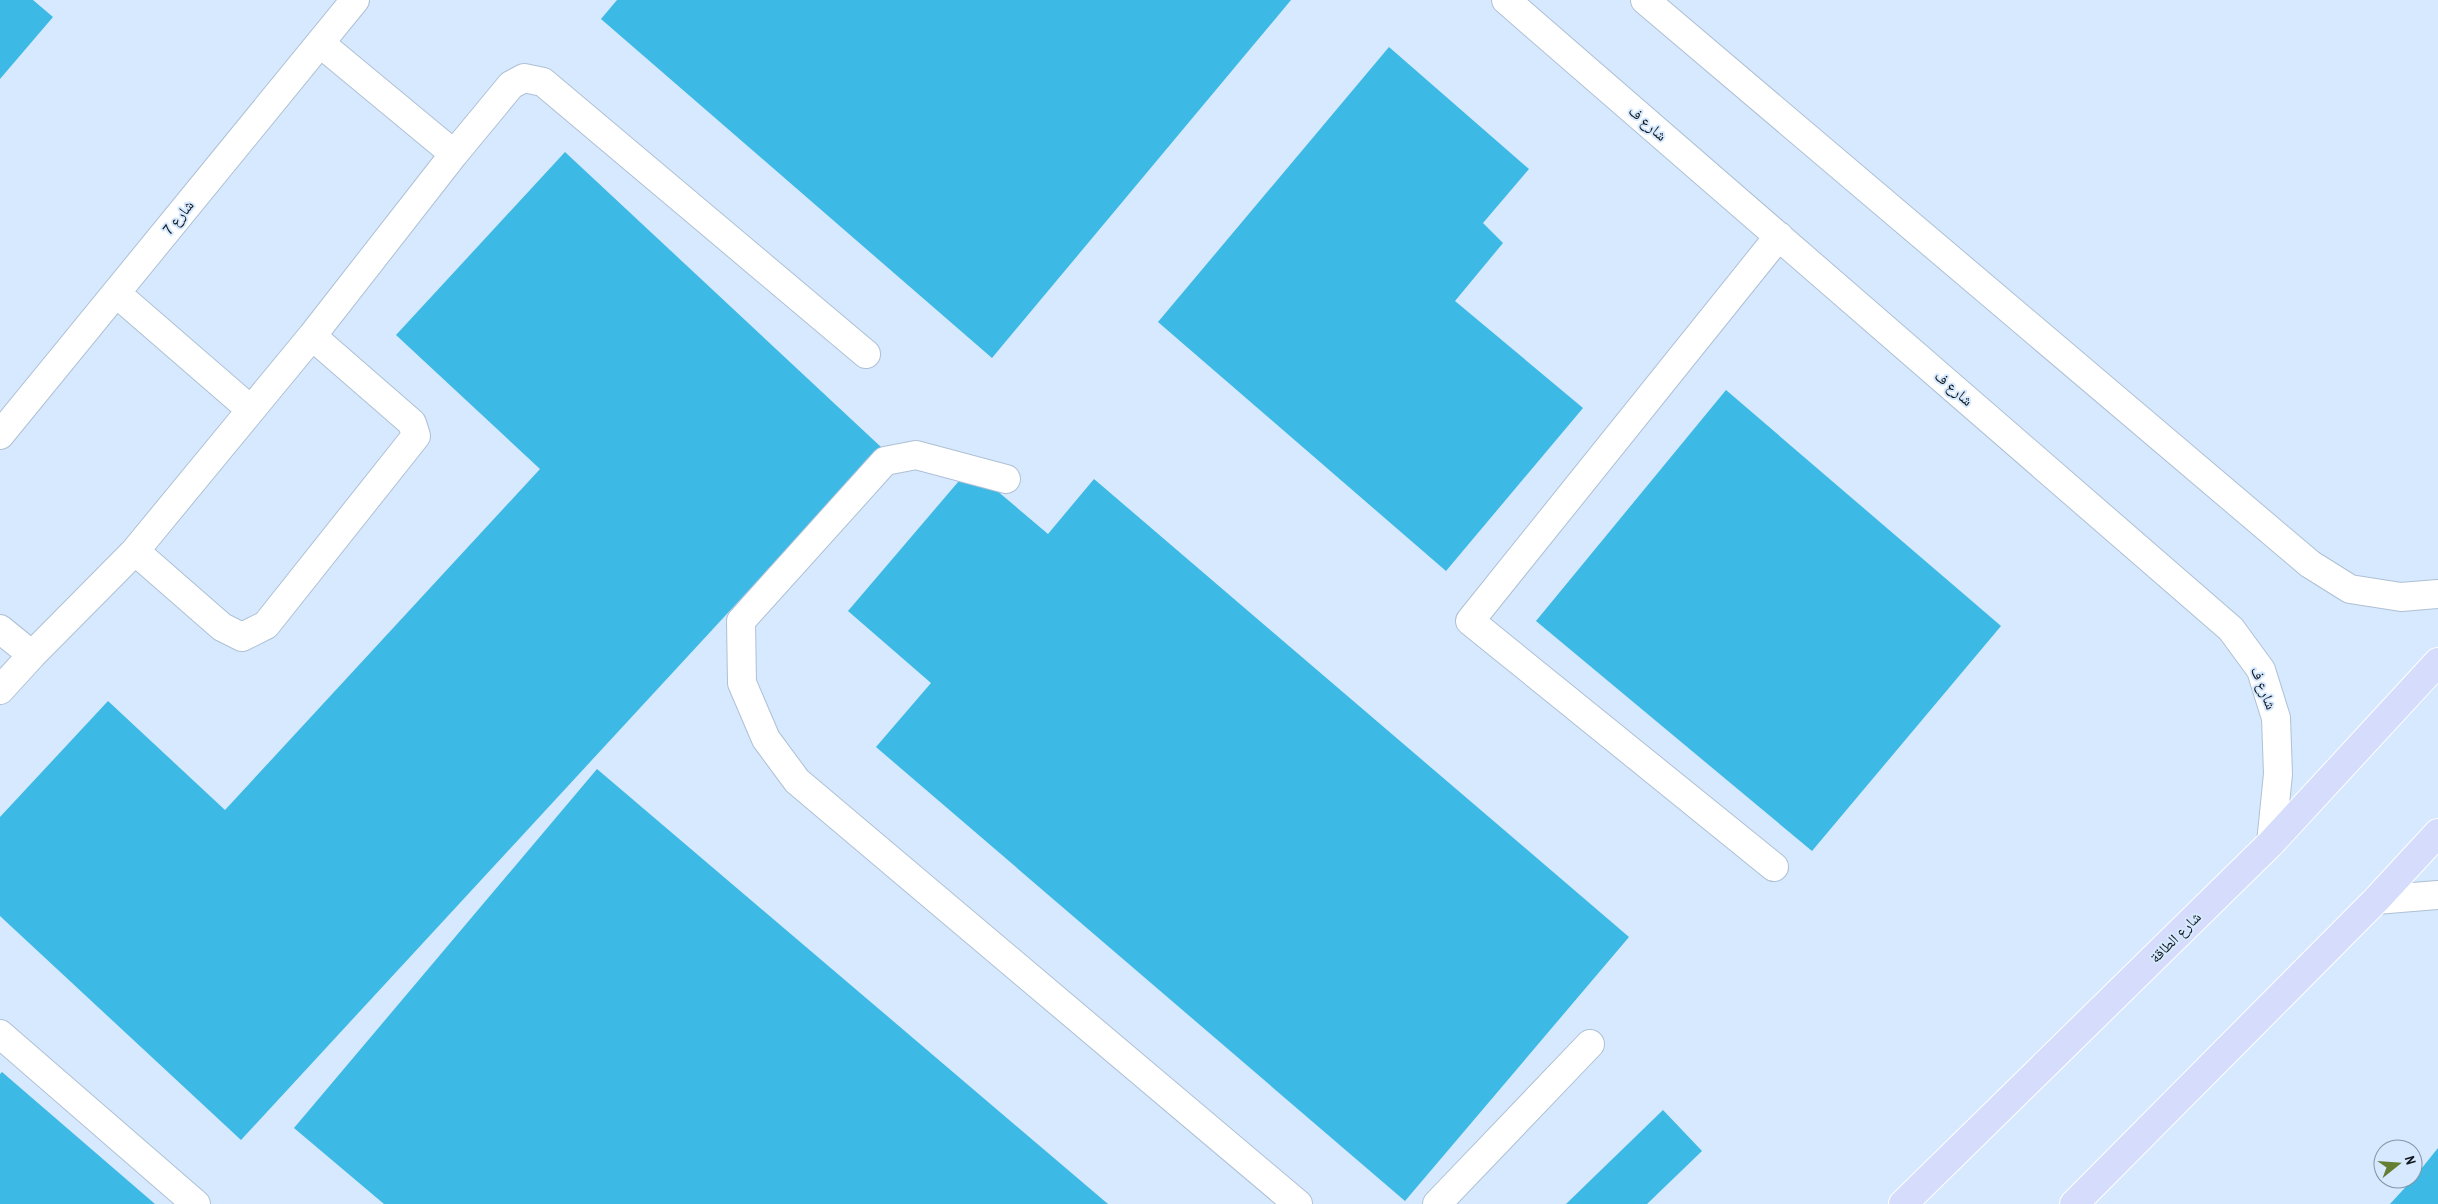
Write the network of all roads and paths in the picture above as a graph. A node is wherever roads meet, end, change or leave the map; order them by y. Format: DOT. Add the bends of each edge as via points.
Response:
graph roads {
  1 [pos="355,0"];
  2 [pos="1506,0"];
  3 [pos="1645,0"];
  4 [pos="320,44"];
  5 [pos="454,154"];
  6 [pos="1779,236"];
  7 [pos="116,293"];
  8 [pos="312,336"];
  9 [pos="866,354"];
  10 [pos="251,410"];
  11 [pos="0,435"];
  12 [pos="1006,479"];
  13 [pos="135,551"];
  14 [pos="2438,594"];
  15 [pos="0,629"];
  16 [pos="32,655"];
  17 [pos="2438,662"];
  18 [pos="0,690"];
  19 [pos="2438,833"];
  20 [pos="2271,843"];
  21 [pos="1774,867"];
  22 [pos="2438,894"];
  23 [pos="2376,900"];
  24 [pos="0,1034"];
  25 [pos="1590,1044"];
  26 [pos="196,1204"];
  27 [pos="1298,1204"];
  28 [pos="1437,1204"];
  29 [pos="1903,1204"];
  30 [pos="2074,1204"];
  1 -- 4 [label="street, شارع 7"];
  2 -- 6 [label="street, شارع ف"];
  3 -- 14 [label="street" via="2310,564 2350,589 2401,597"];
  4 -- 5 [label="street"];
  4 -- 7 [label="street, شارع 7"];
  5 -- 8 [label="street"];
  5 -- 9 [label="street" via="511,85 524,78 543,82"];
  6 -- 20 [label="street, شارع ف" via="2231,629 2261,670 2276,718 2278,774"];
  6 -- 21 [label="street" via="1470,621"];
  7 -- 10 [label="street"];
  7 -- 11 [label="street, شارع 7"];
  8 -- 10 [label="street"];
  8 -- 13 [label="street" via="412,423 416,436 266,625 242,637 222,627"];
  10 -- 13 [label="street"];
  12 -- 27 [label="street" via="916,455 885,461 741,621 742,683 766,739 797,780"];
  13 -- 16 [label="street"];
  15 -- 16 [label="street"];
  16 -- 18 [label="street"];
  17 -- 20 [label="main road, شارع الطاقة"];
  19 -- 23 [label="main road"];
  20 -- 29 [label="main road, شارع الطاقة"];
  22 -- 23 [label="street"];
  23 -- 30 [label="main road"];
  24 -- 26 [label="street"];
  25 -- 28 [label="street"];
}
